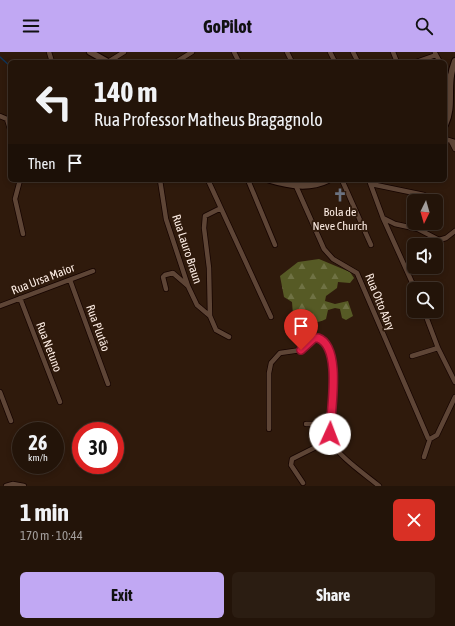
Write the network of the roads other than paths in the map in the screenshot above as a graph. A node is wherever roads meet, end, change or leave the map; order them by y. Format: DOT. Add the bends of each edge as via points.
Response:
graph roads {
  1 [pos="90,52"];
  2 [pos="124,52"];
  3 [pos="192,52"];
  4 [pos="435,53"];
  5 [pos="104,60"];
  6 [pos="111,60"];
  7 [pos="179,60"];
  8 [pos="420,60"];
  9 [pos="455,61"];
  10 [pos="447,76"];
  11 [pos="450,81"];
  12 [pos="0,116"];
  13 [pos="447,121"];
  14 [pos="8,122"];
  15 [pos="453,141"];
  16 [pos="455,149"];
  17 [pos="19,182"];
  18 [pos="160,182"];
  19 [pos="209,182"];
  20 [pos="249,182"];
  21 [pos="279,182"];
  22 [pos="305,182"];
  23 [pos="323,182"];
  24 [pos="343,182"];
  25 [pos="370,182"];
  26 [pos="296,186"];
  27 [pos="314,186"];
  28 [pos="420,194"];
  29 [pos="221,208"];
  30 [pos="383,218"];
  31 [pos="455,231"];
  32 [pos="23,234"];
  33 [pos="275,245"];
  34 [pos="371,245"];
  35 [pos="93,271"];
  36 [pos="70,280"];
  37 [pos="412,282"];
  38 [pos="188,286"];
  39 [pos="166,289"];
  40 [pos="20,298"];
  41 [pos="0,306"];
  42 [pos="210,316"];
  43 [pos="271,317"];
  44 [pos="427,318"];
  45 [pos="229,337"];
  46 [pos="438,348"];
  47 [pos="412,356"];
  48 [pos="455,382"];
  49 [pos="108,384"];
  50 [pos="0,392"];
  51 [pos="455,397"];
  52 [pos="60,402"];
  53 [pos="11,421"];
  54 [pos="306,424"];
  55 [pos="330,424"];
  56 [pos="269,429"];
  57 [pos="430,439"];
  58 [pos="330,440"];
  59 [pos="424,457"];
  60 [pos="303,484"];
  61 [pos="6,486"];
  62 [pos="24,486"];
  63 [pos="379,486"];
  1 -- 5 [label="main road"];
  2 -- 6 [label="street"];
  3 -- 7 [label="street"];
  4 -- 8 [label="street"];
  9 -- 11 [label="main road"];
  10 -- 11 [label="street"];
  11 -- 13 [label="main road" via="453,102"];
  12 -- 14 [label="street"];
  15 -- 16 [label="street"];
  17 -- 32 [label="street" via="15,199"];
  18 -- 38 [label="street, Rua Lauro Braun" via="166,219"];
  19 -- 29 [label="street"];
  20 -- 33 [label="street"];
  21 -- 26 [label="main road"];
  22 -- 27 [label="street"];
  23 -- 27 [label="main road"];
  24 -- 34 [label="street"];
  25 -- 28 [label="street"];
  25 -- 30 [label="street"];
  26 -- 27 [label="main road"];
  26 -- 57 [label="street, Rua Otto Abry" via="324,249 333,259 357,273"];
  29 -- 42 [label="street" via="205,216 203,221"];
  29 -- 43 [label="street"];
  30 -- 31 [label="street" via="395,224 418,229 439,240"];
  30 -- 37 [label="street"];
  35 -- 36 [label="street, Rua Ursa Maior"];
  36 -- 40 [label="street, Rua Ursa Maior"];
  36 -- 49 [label="street, Rua Plutão"];
  38 -- 39 [label="street" via="173,273 163,277"];
  38 -- 42 [label="street, Rua Lauro Braun" via="197,306"];
  40 -- 41 [label="street, Rua Ursa Maior"];
  40 -- 52 [label="street, Rua Netuno"];
  42 -- 45 [label="street" via="216,330"];
  44 -- 46 [label="street"];
  46 -- 47 [label="street"];
  46 -- 48 [label="street"];
  50 -- 53 [label="street"];
  51 -- 57 [label="street" via="437,435"];
  54 -- 55 [label="street"];
  55 -- 56 [label="street" via="332,357 326,344 314,338 301,350 280,353 271,363"];
  55 -- 58 [label="street"];
  57 -- 59 [label="street"];
  58 -- 60 [label="street" via="292,458 291,464"];
  58 -- 63 [label="street" via="342,455"];
  61 -- 62 [label="street"];
}
